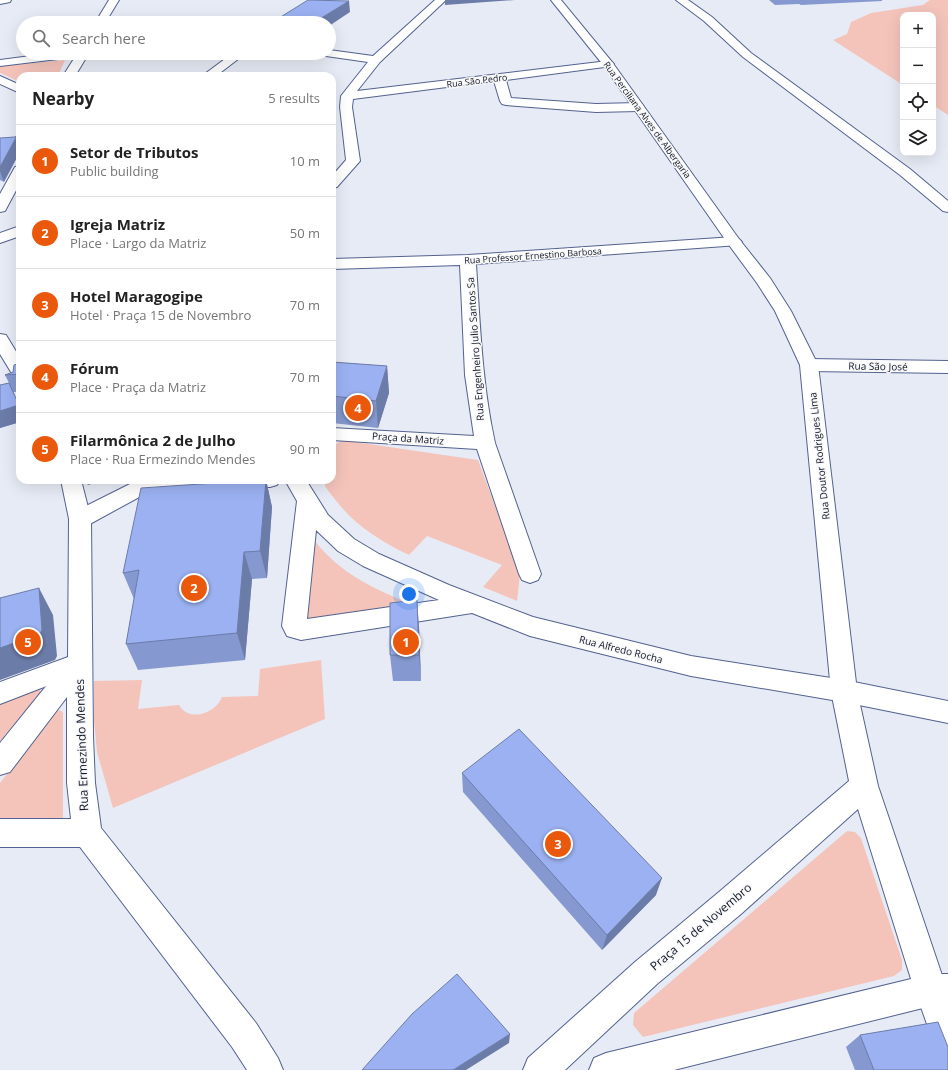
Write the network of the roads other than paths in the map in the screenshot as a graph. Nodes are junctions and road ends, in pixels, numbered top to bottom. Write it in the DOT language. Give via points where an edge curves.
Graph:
graph roads {
  1 [pos="6,0"];
  2 [pos="114,0"];
  3 [pos="441,0"];
  4 [pos="556,0"];
  5 [pos="681,0"];
  6 [pos="689,0"];
  7 [pos="0,1"];
  8 [pos="104,16"];
  9 [pos="336,54"];
  10 [pos="25,60"];
  11 [pos="79,60"];
  12 [pos="230,60"];
  13 [pos="376,60"];
  14 [pos="0,63"];
  15 [pos="608,64"];
  16 [pos="71,72"];
  17 [pos="214,72"];
  18 [pos="500,78"];
  19 [pos="0,80"];
  20 [pos="16,87"];
  21 [pos="347,96"];
  22 [pos="638,107"];
  23 [pos="339,160"];
  24 [pos="353,161"];
  25 [pos="16,174"];
  26 [pos="0,177"];
  27 [pos="16,178"];
  28 [pos="336,178"];
  29 [pos="0,208"];
  30 [pos="948,208"];
  31 [pos="16,232"];
  32 [pos="0,238"];
  33 [pos="734,242"];
  34 [pos="468,260"];
  35 [pos="336,264"];
  36 [pos="0,339"];
  37 [pos="809,365"];
  38 [pos="16,366"];
  39 [pos="948,367"];
  40 [pos="336,434"];
  41 [pos="485,443"];
  42 [pos="72,484"];
  43 [pos="146,484"];
  44 [pos="297,484"];
  45 [pos="308,501"];
  46 [pos="80,519"];
  47 [pos="530,574"];
  48 [pos="473,604"];
  49 [pos="79,663"];
  50 [pos="844,691"];
  51 [pos="0,693"];
  52 [pos="948,712"];
  53 [pos="0,763"];
  54 [pos="864,786"];
  55 [pos="0,833"];
  56 [pos="87,833"];
  57 [pos="939,990"];
  58 [pos="948,1038"];
  59 [pos="266,1070"];
  60 [pos="540,1070"];
  61 [pos="606,1070"];
  1 -- 7 [label="street"];
  2 -- 8 [label="street"];
  3 -- 13 [label="street"];
  4 -- 15 [label="street, Rua Perciliana Alves de Albergaria"];
  5 -- 6 [label="street"];
  5 -- 30 [label="street" via="708,19 747,55 905,172"];
  9 -- 13 [label="street"];
  10 -- 14 [label="street"];
  11 -- 16 [label="street"];
  12 -- 17 [label="street"];
  13 -- 21 [label="street"];
  15 -- 18 [label="street, Rua São Pedro"];
  15 -- 22 [label="street, Rua Perciliana Alves de Albergaria"];
  18 -- 21 [label="street, Rua São Pedro"];
  18 -- 22 [label="street" via="506,101 596,108"];
  19 -- 20 [label="street"];
  21 -- 24 [label="street" via="346,107"];
  22 -- 33 [label="street, Rua Perciliana Alves de Albergaria"];
  23 -- 24 [label="street"];
  24 -- 28 [label="street"];
  25 -- 26 [label="street"];
  27 -- 29 [label="street"];
  31 -- 32 [label="street"];
  33 -- 34 [label="street, Rua Professor Ernestino Barbosa"];
  33 -- 37 [label="street, Rua Doutor Rodrigues Lima" via="783,311"];
  34 -- 35 [label="street, Rua Professor Ernestino Barbosa"];
  34 -- 41 [label="street, Rua Engenheiro Julio Santos Sa" via="478,407"];
  36 -- 38 [label="street"];
  37 -- 39 [label="street, Rua São José"];
  37 -- 50 [label="street, Rua Doutor Rodrigues Lima"];
  40 -- 41 [label="street, Praça da Matriz"];
  41 -- 47 [label="street, Rua Engenheiro Julio Santos Sa"];
  42 -- 46 [label="street, Rua Ermezindo Mendes"];
  43 -- 46 [label="street"];
  44 -- 45 [label="street, Rua Alfredo Rocha"];
  45 -- 48 [label="street, Rua Alfredo Rocha" via="320,521 346,545 371,560"];
  45 -- 48 [label="street" via="294,626 296,629"];
  46 -- 49 [label="street, Rua Ermezindo Mendes"];
  48 -- 50 [label="street, Rua Alfredo Rocha" via="530,626 691,666"];
  49 -- 51 [label="street"];
  49 -- 53 [label="street"];
  49 -- 56 [label="street, Rua Ermezindo Mendes" via="81,783"];
  50 -- 52 [label="street"];
  50 -- 54 [label="street"];
  54 -- 57 [label="street"];
  54 -- 60 [label="street, Praça 15 de Novembro" via="646,973"];
  55 -- 56 [label="street"];
  56 -- 59 [label="street" via="244,1035"];
  57 -- 58 [label="street"];
  57 -- 61 [label="street"];
}
